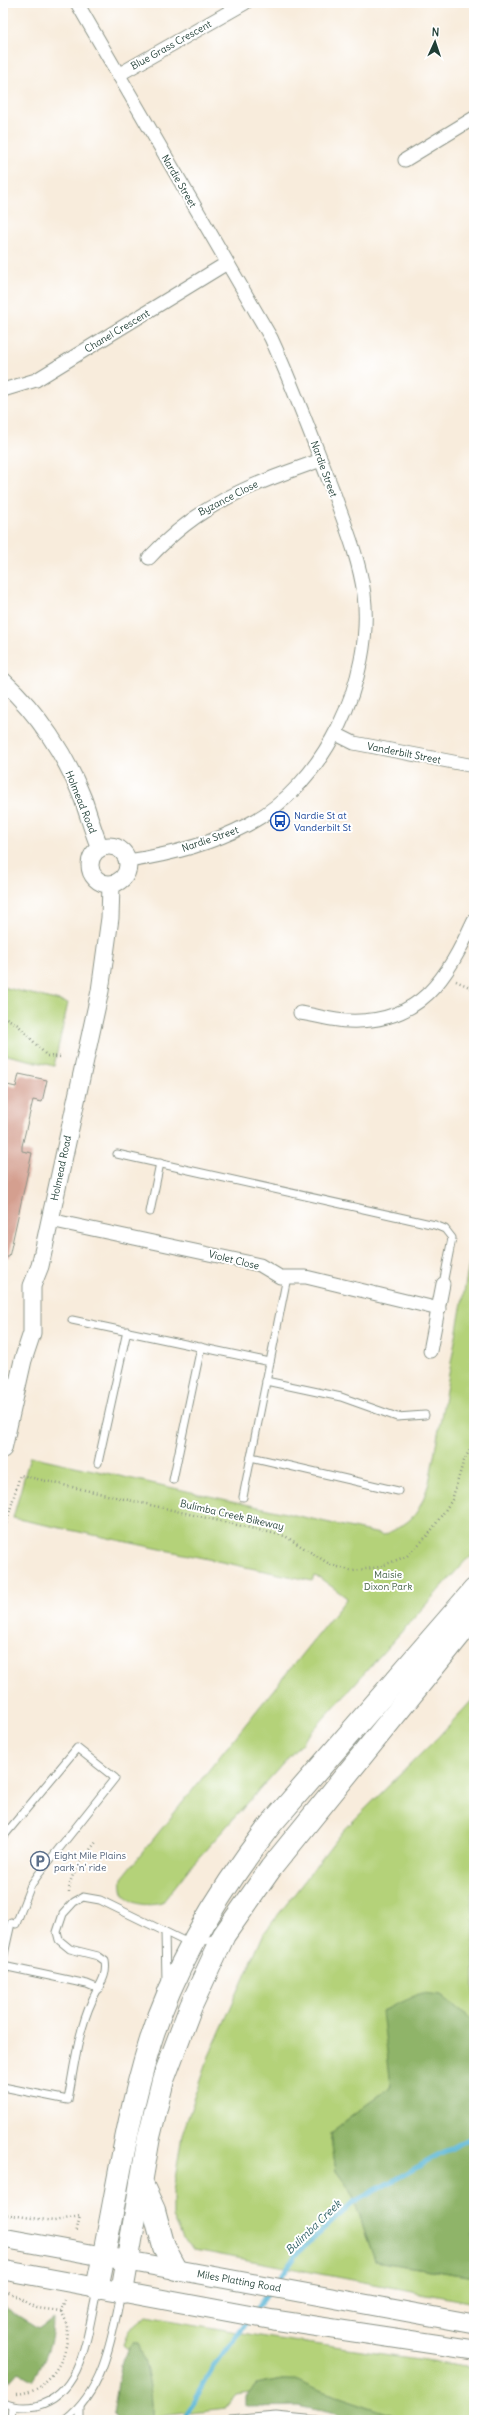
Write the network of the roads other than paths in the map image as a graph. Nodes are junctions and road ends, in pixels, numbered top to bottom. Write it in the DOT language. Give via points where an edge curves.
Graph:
graph roads {
  1 [pos="77,3"];
  2 [pos="245,3"];
  3 [pos="118,75"];
  4 [pos="474,118"];
  5 [pos="405,160"];
  6 [pos="227,263"];
  7 [pos="3,390"];
  8 [pos="321,460"];
  9 [pos="149,558"];
  10 [pos="3,681"];
  11 [pos="336,734"];
  12 [pos="474,766"];
  13 [pos="100,848"];
  14 [pos="128,861"];
  15 [pos="111,885"];
  16 [pos="474,920"];
  17 [pos="300,1013"];
  18 [pos="116,1154"];
  19 [pos="160,1164"];
  20 [pos="150,1212"];
  21 [pos="50,1220"];
  22 [pos="287,1277"];
  23 [pos="443,1284"];
  24 [pos="439,1309"];
  25 [pos="72,1320"];
  26 [pos="127,1331"];
  27 [pos="201,1347"];
  28 [pos="430,1351"];
  29 [pos="270,1362"];
  30 [pos="266,1381"];
  31 [pos="8,1399"];
  32 [pos="425,1415"];
  33 [pos="3,1449"];
  34 [pos="251,1457"];
  35 [pos="98,1463"];
  36 [pos="173,1480"];
  37 [pos="398,1491"];
  38 [pos="243,1497"];
  39 [pos="474,1590"];
  40 [pos="474,1617"];
  41 [pos="3,1837"];
  42 [pos="165,1932"];
  43 [pos="224,1935"];
  44 [pos="193,1942"];
  45 [pos="3,1959"];
  46 [pos="3,1966"];
  47 [pos="98,1989"];
  48 [pos="170,1990"];
  49 [pos="3,2087"];
  50 [pos="141,2182"];
  51 [pos="3,2238"];
  52 [pos="104,2257"];
  53 [pos="126,2261"];
  54 [pos="176,2269"];
  55 [pos="3,2270"];
  56 [pos="98,2288"];
  57 [pos="122,2292"];
  58 [pos="474,2324"];
  59 [pos="474,2350"];
  60 [pos="3,2402"];
  61 [pos="12,2406"];
  62 [pos="80,2407"];
  63 [pos="11,2420"];
  64 [pos="66,2420"];
  65 [pos="80,2420"];
  66 [pos="233,2420"];
  67 [pos="317,2420"];
  1 -- 3 [label="street, Nardie Street"];
  2 -- 3 [label="street, Blue Grass Crescent"];
  3 -- 6 [label="street, Nardie Street"];
  4 -- 5 [label="street"];
  6 -- 7 [label="street, Chanel Crescent" via="36,380"];
  6 -- 8 [label="street, Nardie Street" via="272,338"];
  8 -- 9 [label="street, Byzance Close" via="254,484 222,500 189,519"];
  8 -- 11 [label="street, Nardie Street" via="357,558 364,595 364,642 353,690"];
  10 -- 13 [label="street, Holmead Road" via="29,708 57,747 77,786"];
  11 -- 12 [label="street, Vanderbilt Street" via="354,743"];
  11 -- 14 [label="street, Nardie Street" via="299,784 268,812 248,825 199,844"];
  13 -- 14 [label="street" via="117,848 126,854"];
  13 -- 15 [label="street" via="92,857 90,869 96,879"];
  14 -- 15 [label="street" via="126,875 118,883"];
  15 -- 21 [label="street, Holmead Road" via="110,918 100,991"];
  16 -- 17 [label="street" via="455,961 433,990 412,1008 376,1020 348,1021"];
  18 -- 19 [label="lane"];
  19 -- 20 [label="lane"];
  19 -- 23 [label="lane" via="445,1229 452,1238"];
  21 -- 22 [label="street, Violet Close" via="260,1265 280,1277"];
  21 -- 31 [label="street, Holmead Road" via="40,1266 32,1286 32,1333"];
  22 -- 24 [label="street, Violet Close" via="306,1277"];
  22 -- 29 [label="lane"];
  23 -- 24 [label="street"];
  24 -- 28 [label="street"];
  25 -- 26 [label="lane"];
  26 -- 27 [label="lane"];
  26 -- 35 [label="lane"];
  27 -- 29 [label="lane"];
  27 -- 36 [label="lane"];
  29 -- 30 [label="lane"];
  30 -- 32 [label="lane" via="341,1397 397,1417"];
  30 -- 34 [label="lane"];
  31 -- 33 [label="street, Holmead Road"];
  34 -- 37 [label="lane"];
  34 -- 38 [label="lane"];
  39 -- 44 [label="highway" via="271,1824 240,1864"];
  40 -- 43 [label="highway" via="249,1896"];
  41 -- 45 [label="lane" via="77,1748 115,1778 31,1885 13,1924"];
  42 -- 44 [label="lane"];
  42 -- 47 [label="lane" via="100,1900 83,1897 74,1902 62,1914 57,1932 59,1940 70,1948 98,1956 105,1961 106,1976"];
  42 -- 48 [label="lane" via="165,1980"];
  43 -- 44 [label="lane"];
  43 -- 50 [label="highway" via="191,2006 164,2080"];
  44 -- 48 [label="highway"];
  46 -- 47 [label="lane" via="87,1984"];
  47 -- 49 [label="lane" via="82,2029 68,2100"];
  48 -- 52 [label="highway" via="142,2073"];
  50 -- 53 [label="highway"];
  50 -- 54 [label="highway" via="154,2210 164,2247"];
  51 -- 52 [label="main road, Miles Platting Road"];
  52 -- 53 [label="main road, Miles Platting Road"];
  52 -- 56 [label="highway"];
  53 -- 54 [label="main road, Miles Platting Road"];
  53 -- 57 [label="highway"];
  54 -- 58 [label="main road, Miles Platting Road"];
  55 -- 56 [label="main road"];
  56 -- 57 [label="main road"];
  56 -- 61 [label="lane" via="83,2350 68,2385 54,2399 42,2404 30,2407"];
  57 -- 59 [label="main road" via="274,2320"];
  57 -- 62 [label="lane" via="102,2368 96,2383"];
  60 -- 61 [label="lane"];
  61 -- 63 [label="lane"];
  62 -- 64 [label="lane"];
  62 -- 65 [label="lane"];
  66 -- 67 [label="lane" via="276,2416"];
}
